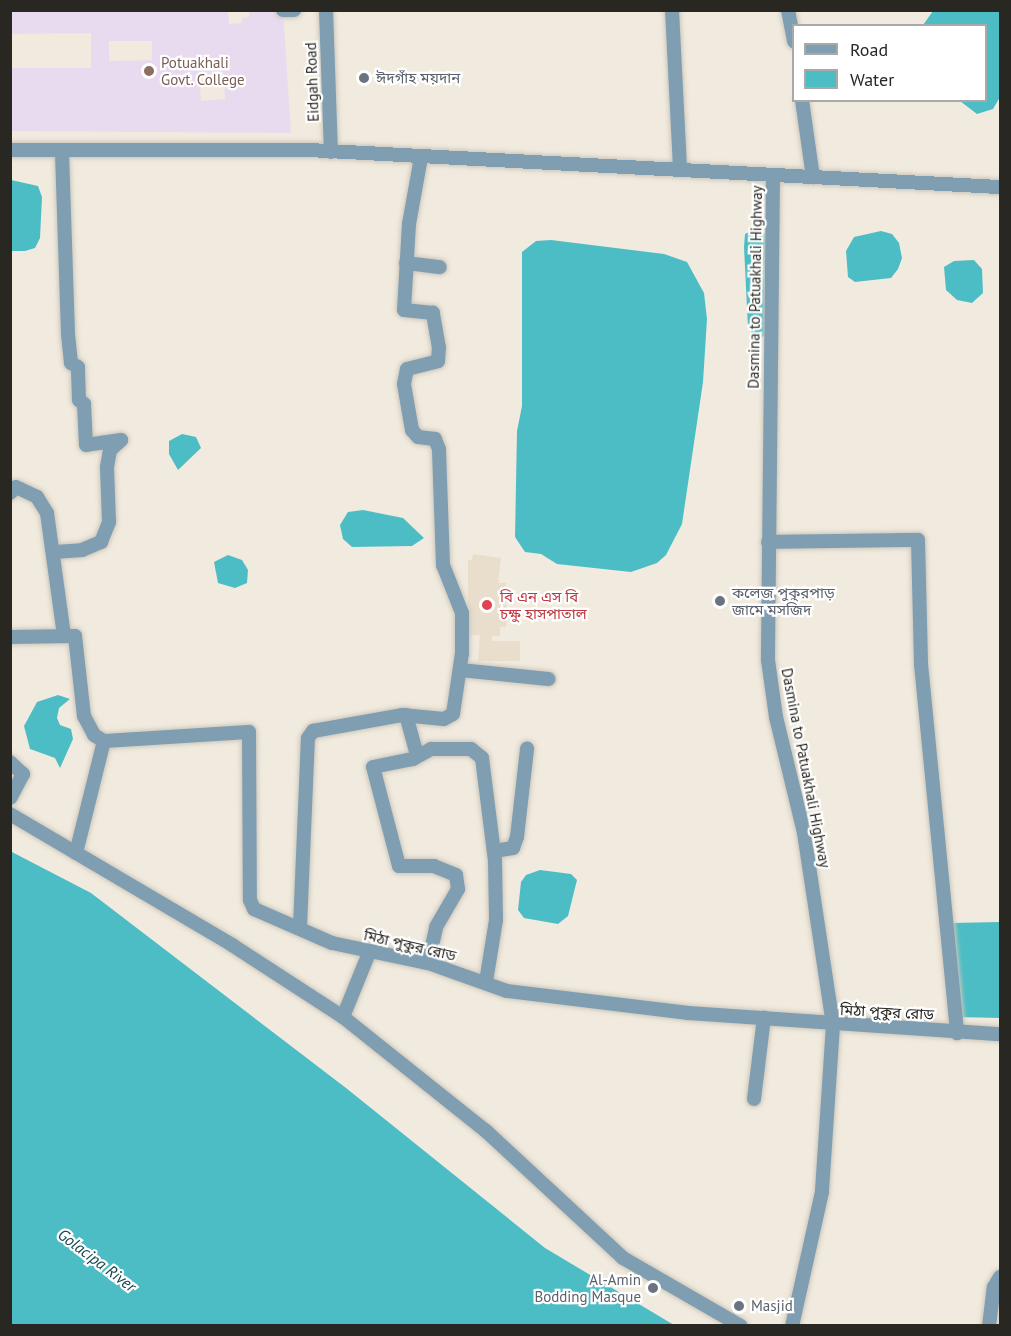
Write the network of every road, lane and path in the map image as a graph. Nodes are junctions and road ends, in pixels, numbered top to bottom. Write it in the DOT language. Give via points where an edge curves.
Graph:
graph roads {
  1 [pos="283,10"];
  2 [pos="294,10"];
  3 [pos="326,10"];
  4 [pos="672,10"];
  5 [pos="788,10"];
  6 [pos="792,31"];
  7 [pos="802,102"];
  8 [pos="10,150"];
  9 [pos="62,151"];
  10 [pos="331,152"];
  11 [pos="421,157"];
  12 [pos="680,170"];
  13 [pos="773,175"];
  14 [pos="813,177"];
  15 [pos="1000,187"];
  16 [pos="406,263"];
  17 [pos="440,267"];
  18 [pos="10,493"];
  19 [pos="768,542"];
  20 [pos="55,552"];
  21 [pos="64,636"];
  22 [pos="10,637"];
  23 [pos="460,670"];
  24 [pos="549,679"];
  25 [pos="406,715"];
  26 [pos="104,741"];
  27 [pos="527,749"];
  28 [pos="417,755"];
  29 [pos="10,762"];
  30 [pos="10,798"];
  31 [pos="10,814"];
  32 [pos="494,851"];
  33 [pos="76,853"];
  34 [pos="300,927"];
  35 [pos="369,953"];
  36 [pos="428,963"];
  37 [pos="486,982"];
  38 [pos="343,1017"];
  39 [pos="764,1018"];
  40 [pos="833,1025"];
  41 [pos="957,1033"];
  42 [pos="1000,1034"];
  43 [pos="754,1099"];
  44 [pos="1000,1277"];
  45 [pos="741,1326"];
  46 [pos="792,1326"];
  47 [pos="989,1326"];
  1 -- 2 [label="street"];
  3 -- 10 [label="street, Eidgah Road"];
  4 -- 12 [label="street"];
  5 -- 6 [label="street"];
  7 -- 14 [label="street"];
  8 -- 9 [label="street"];
  9 -- 10 [label="street"];
  9 -- 20 [label="street" via="68,334 71,363 78,367 86,445 121,440 110,450 109,522 101,542 82,550"];
  10 -- 11 [label="street"];
  11 -- 12 [label="street"];
  11 -- 16 [label="street"];
  12 -- 13 [label="street"];
  13 -- 14 [label="street"];
  13 -- 19 [label="street, Dasmina to Patuakhali Highway"];
  14 -- 15 [label="street"];
  16 -- 17 [label="street"];
  16 -- 23 [label="street" via="404,310 433,313 438,328 438,361 406,369 404,384 412,430 418,437 435,439 439,449 443,565 462,613"];
  18 -- 20 [label="street" via="16,487 37,497 46,513"];
  19 -- 40 [label="street, Dasmina to Patuakhali Highway" via="772,689 804,833"];
  19 -- 41 [label="street" via="918,540 921,664"];
  20 -- 21 [label="street"];
  21 -- 22 [label="street"];
  21 -- 26 [label="street" via="75,636 84,716 94,735"];
  23 -- 24 [label="street"];
  23 -- 25 [label="street" via="453,714 444,719"];
  25 -- 28 [label="street"];
  25 -- 34 [label="street" via="313,731 308,738"];
  26 -- 33 [label="street"];
  26 -- 34 [label="street, মিঠা পুকুর রোড" via="249,732 250,900 254,909"];
  27 -- 32 [label="street" via="517,837 513,848"];
  28 -- 32 [label="street" via="431,749 471,749 482,758"];
  28 -- 36 [label="street" via="373,767 399,866 434,866 456,875 458,889 436,927"];
  29 -- 30 [label="street" via="23,774"];
  31 -- 33 [label="street"];
  32 -- 37 [label="street" via="496,921"];
  33 -- 38 [label="street" via="232,945"];
  34 -- 35 [label="street, মিঠা পুকুর রোড" via="332,943"];
  35 -- 36 [label="street, মিঠা পুকুর রোড"];
  35 -- 38 [label="street"];
  36 -- 37 [label="street, মিঠা পুকুর রোড"];
  37 -- 39 [label="street, মিঠা পুকুর রোড" via="507,991 550,997"];
  38 -- 45 [label="street" via="486,1131 623,1258"];
  39 -- 40 [label="street, মিঠা পুকুর রোড"];
  39 -- 43 [label="street"];
  40 -- 41 [label="street, মিঠা পুকুর রোড"];
  40 -- 46 [label="street, Dasmina to Patuakhali Highway" via="822,1192"];
  41 -- 42 [label="street, মিঠা পুকুর রোড"];
  44 -- 47 [label="street" via="993,1287"];
}
